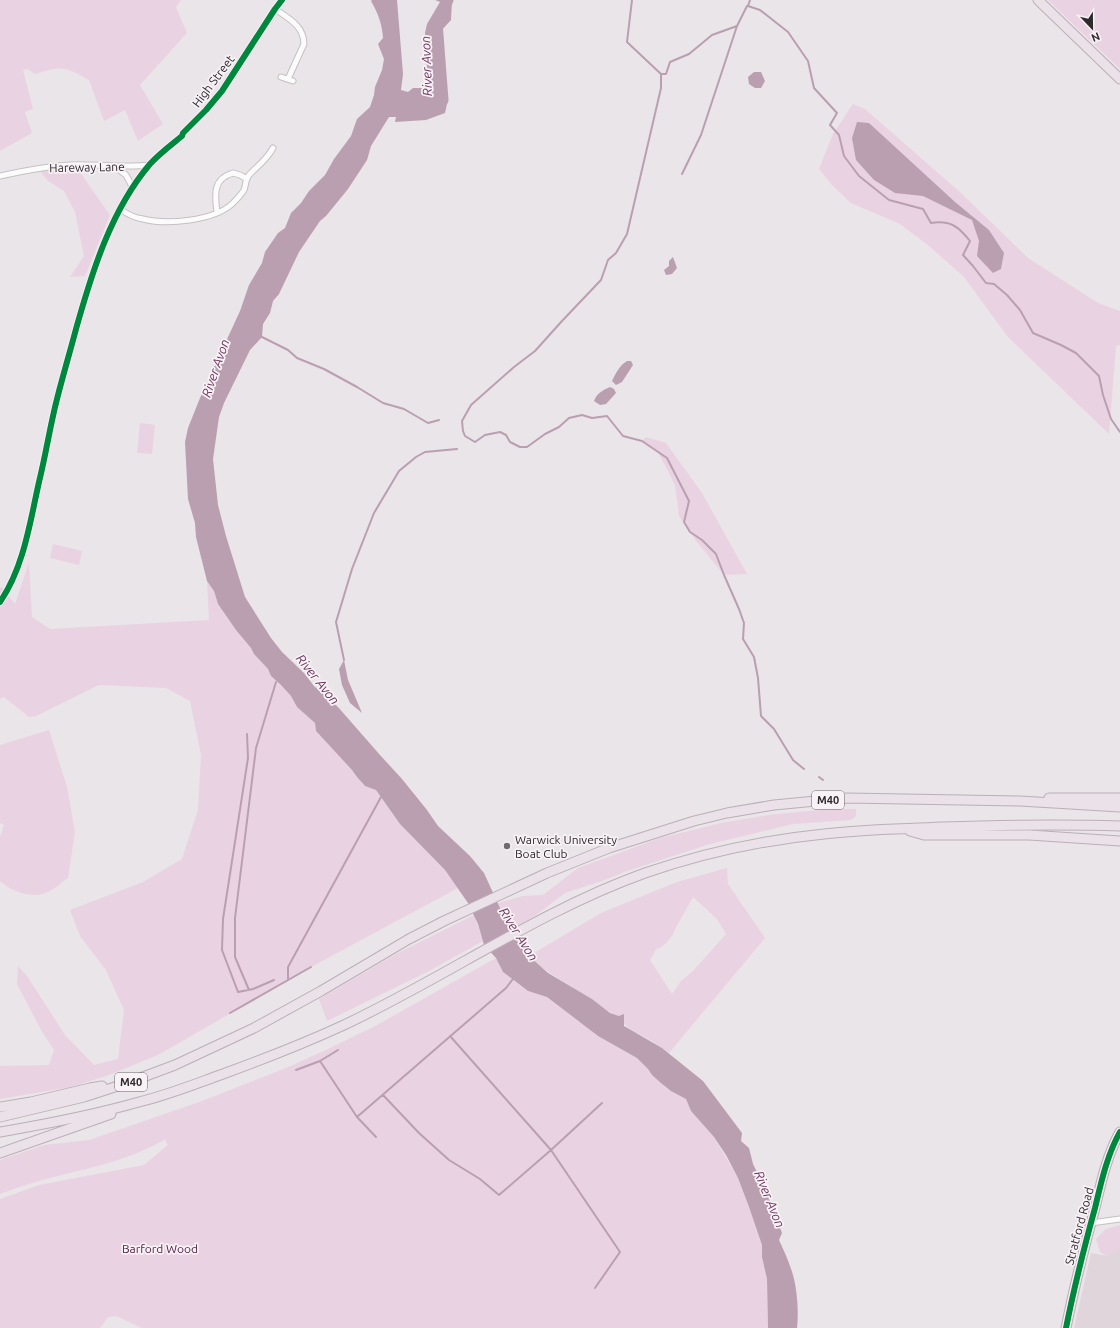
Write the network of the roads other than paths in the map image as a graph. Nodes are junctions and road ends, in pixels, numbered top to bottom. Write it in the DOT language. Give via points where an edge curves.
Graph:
graph roads {
  1 [pos="282,0"];
  2 [pos="1038,0"];
  3 [pos="275,8"];
  4 [pos="281,77"];
  5 [pos="1120,79"];
  6 [pos="273,148"];
  7 [pos="150,164"];
  8 [pos="115,166"];
  9 [pos="0,176"];
  10 [pos="247,179"];
  11 [pos="133,188"];
  12 [pos="120,209"];
  13 [pos="217,212"];
  14 [pos="0,602"];
  15 [pos="1120,798"];
  16 [pos="1020,801"];
  17 [pos="1120,807"];
  18 [pos="1120,826"];
  19 [pos="900,829"];
  20 [pos="1120,840"];
  21 [pos="127,1083"];
  22 [pos="142,1102"];
  23 [pos="0,1107"];
  24 [pos="0,1116"];
  25 [pos="0,1132"];
  26 [pos="1120,1132"];
  27 [pos="0,1153"];
  28 [pos="1120,1219"];
  29 [pos="1091,1223"];
  30 [pos="1066,1328"];
  1 -- 3 [label="street, High Street"];
  2 -- 5 [label="highway"];
  3 -- 4 [label="street" via="300,29 304,38 290,80"];
  3 -- 7 [label="street, High Street" via="232,77 211,104 182,136"];
  6 -- 10 [label="street"];
  7 -- 8 [label="street, Hareway Lane"];
  7 -- 11 [label="street, High Street"];
  8 -- 9 [label="street, Hareway Lane" via="38,168"];
  8 -- 11 [label="street" via="126,175"];
  10 -- 13 [label="street" via="236,200 224,210"];
  10 -- 13 [label="street" via="233,173 220,182 215,192"];
  11 -- 12 [label="street, High Street"];
  12 -- 13 [label="street" via="139,218 160,221 189,220"];
  12 -- 14 [label="street, High Street" via="100,254 80,314 20,560 10,586"];
  15 -- 16 [label="highway, M40" via="1061,797"];
  16 -- 17 [label="highway, M40"];
  16 -- 21 [label="highway, M40" via="854,798 774,805 727,813 660,831 547,873 444,921 254,1028 175,1065"];
  18 -- 19 [label="highway, M40" via="1026,825"];
  19 -- 20 [label="highway, M40" via="924,835 1029,835"];
  19 -- 22 [label="highway, M40" via="825,834 760,843 706,855 633,878 562,909 344,1025 285,1050"];
  21 -- 23 [label="highway, M40"];
  21 -- 24 [label="highway, M40" via="58,1104"];
  22 -- 25 [label="highway, M40"];
  22 -- 27 [label="highway, M40"];
  26 -- 29 [label="highway, Stratford Road" via="1107,1163"];
  28 -- 29 [label="street"];
  29 -- 30 [label="highway, Stratford Road"];
}
